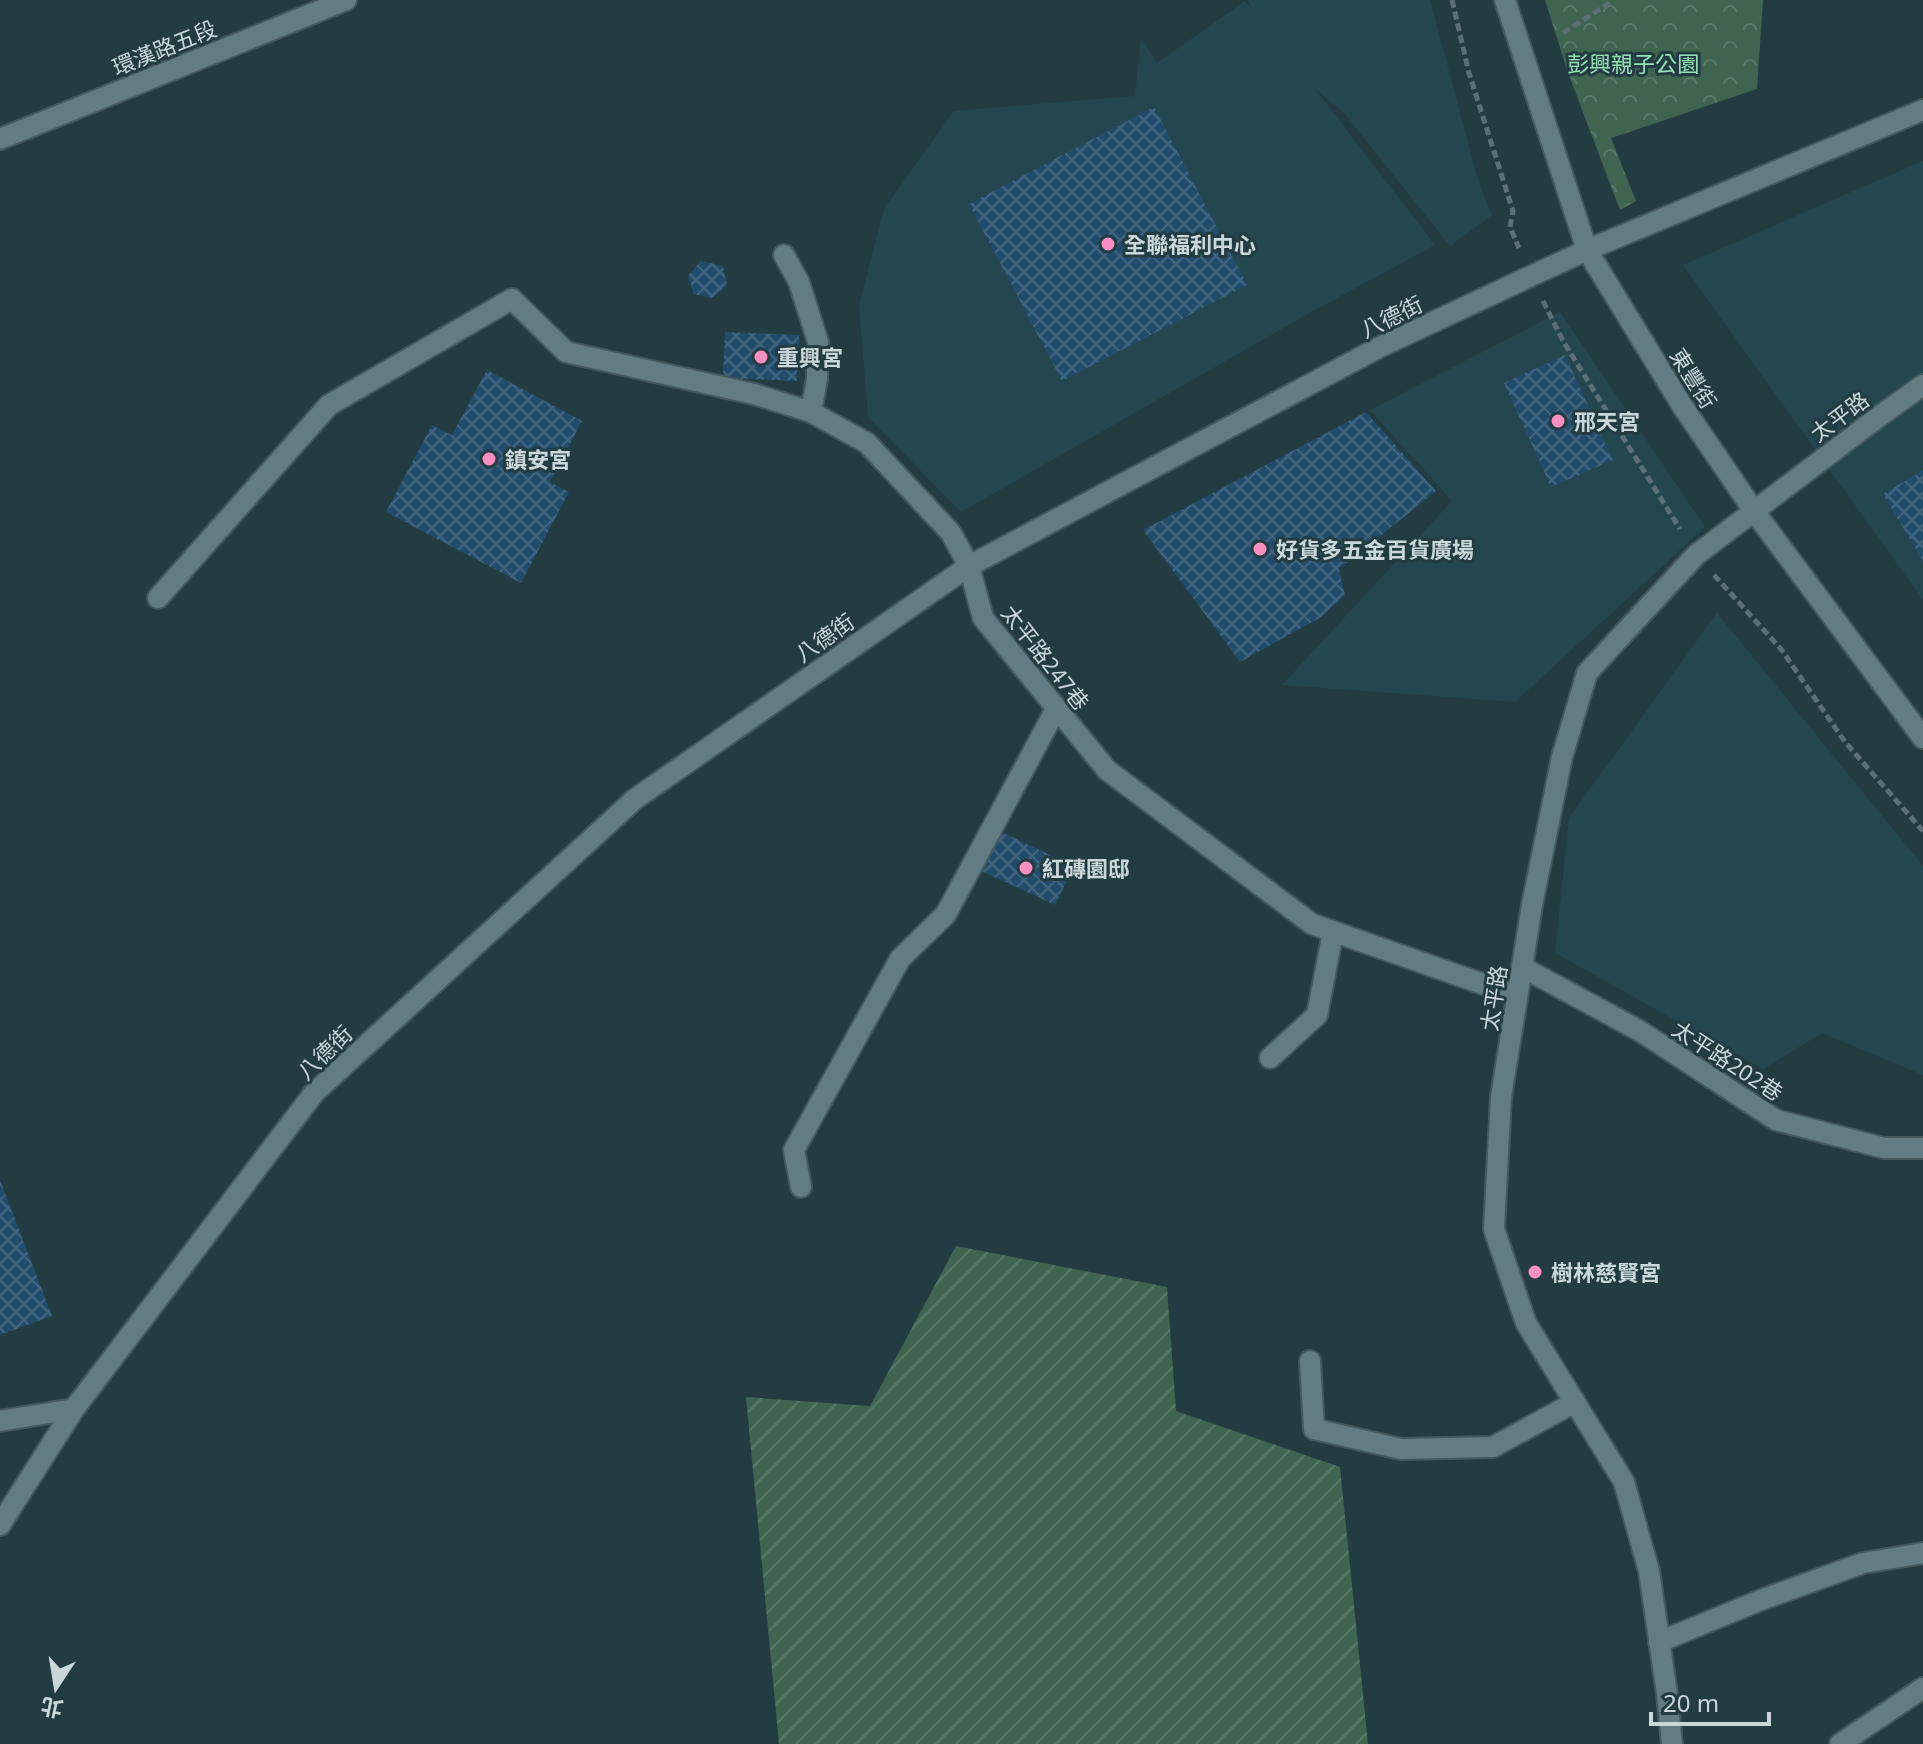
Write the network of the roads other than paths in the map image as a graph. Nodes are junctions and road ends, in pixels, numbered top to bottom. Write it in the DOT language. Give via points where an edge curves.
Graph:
graph roads {
  1 [pos="346,0"];
  2 [pos="1505,0"];
  3 [pos="1923,110"];
  4 [pos="0,139"];
  5 [pos="1587,250"];
  6 [pos="784,255"];
  7 [pos="1923,385"];
  8 [pos="811,412"];
  9 [pos="1754,511"];
  10 [pos="969,566"];
  11 [pos="158,598"];
  12 [pos="1056,709"];
  13 [pos="1923,738"];
  14 [pos="1333,932"];
  15 [pos="1522,967"];
  16 [pos="1517,996"];
  17 [pos="1270,1058"];
  18 [pos="1923,1148"];
  19 [pos="801,1187"];
  20 [pos="1310,1361"];
  21 [pos="1575,1402"];
  22 [pos="74,1409"];
  23 [pos="0,1421"];
  24 [pos="0,1525"];
  25 [pos="1923,1553"];
  26 [pos="1659,1642"];
  27 [pos="1923,1688"];
  28 [pos="1672,1744"];
  29 [pos="1840,1744"];
  1 -- 4 [label="street, 環漢路五段"];
  2 -- 5 [label="street, 東豐街"];
  3 -- 5 [label="street, 八德街"];
  5 -- 9 [label="street, 東豐街"];
  5 -- 10 [label="street, 八德街" via="1380,347"];
  6 -- 8 [label="street" via="799,282 818,342"];
  7 -- 9 [label="street, 太平路"];
  8 -- 10 [label="street, 太平路247巷" via="867,443 951,533"];
  8 -- 11 [label="street, 太平路247巷" via="566,352 512,299 329,405"];
  9 -- 13 [label="street, 東豐街"];
  9 -- 15 [label="street, 太平路" via="1696,555 1587,673 1562,757"];
  10 -- 12 [label="street, 太平路247巷" via="983,618"];
  10 -- 22 [label="street, 八德街" via="635,799 314,1093"];
  12 -- 14 [label="street, 太平路247巷" via="1107,770 1312,924"];
  12 -- 19 [label="street" via="946,914 900,959 794,1150"];
  14 -- 16 [label="street, 太平路247巷"];
  14 -- 17 [label="street" via="1317,1015"];
  15 -- 16 [label="street, 太平路"];
  15 -- 18 [label="street, 太平路202巷" via="1640,1031 1776,1120 1884,1148"];
  16 -- 21 [label="street, 太平路" via="1501,1097 1494,1229 1526,1323"];
  20 -- 21 [label="street" via="1314,1429 1401,1449 1493,1447"];
  21 -- 26 [label="street, 太平路" via="1624,1482 1649,1571"];
  22 -- 23 [label="street"];
  22 -- 24 [label="street, 八德街"];
  25 -- 26 [label="street" via="1863,1563"];
  26 -- 28 [label="street, 太平路"];
  27 -- 29 [label="street"];
}
